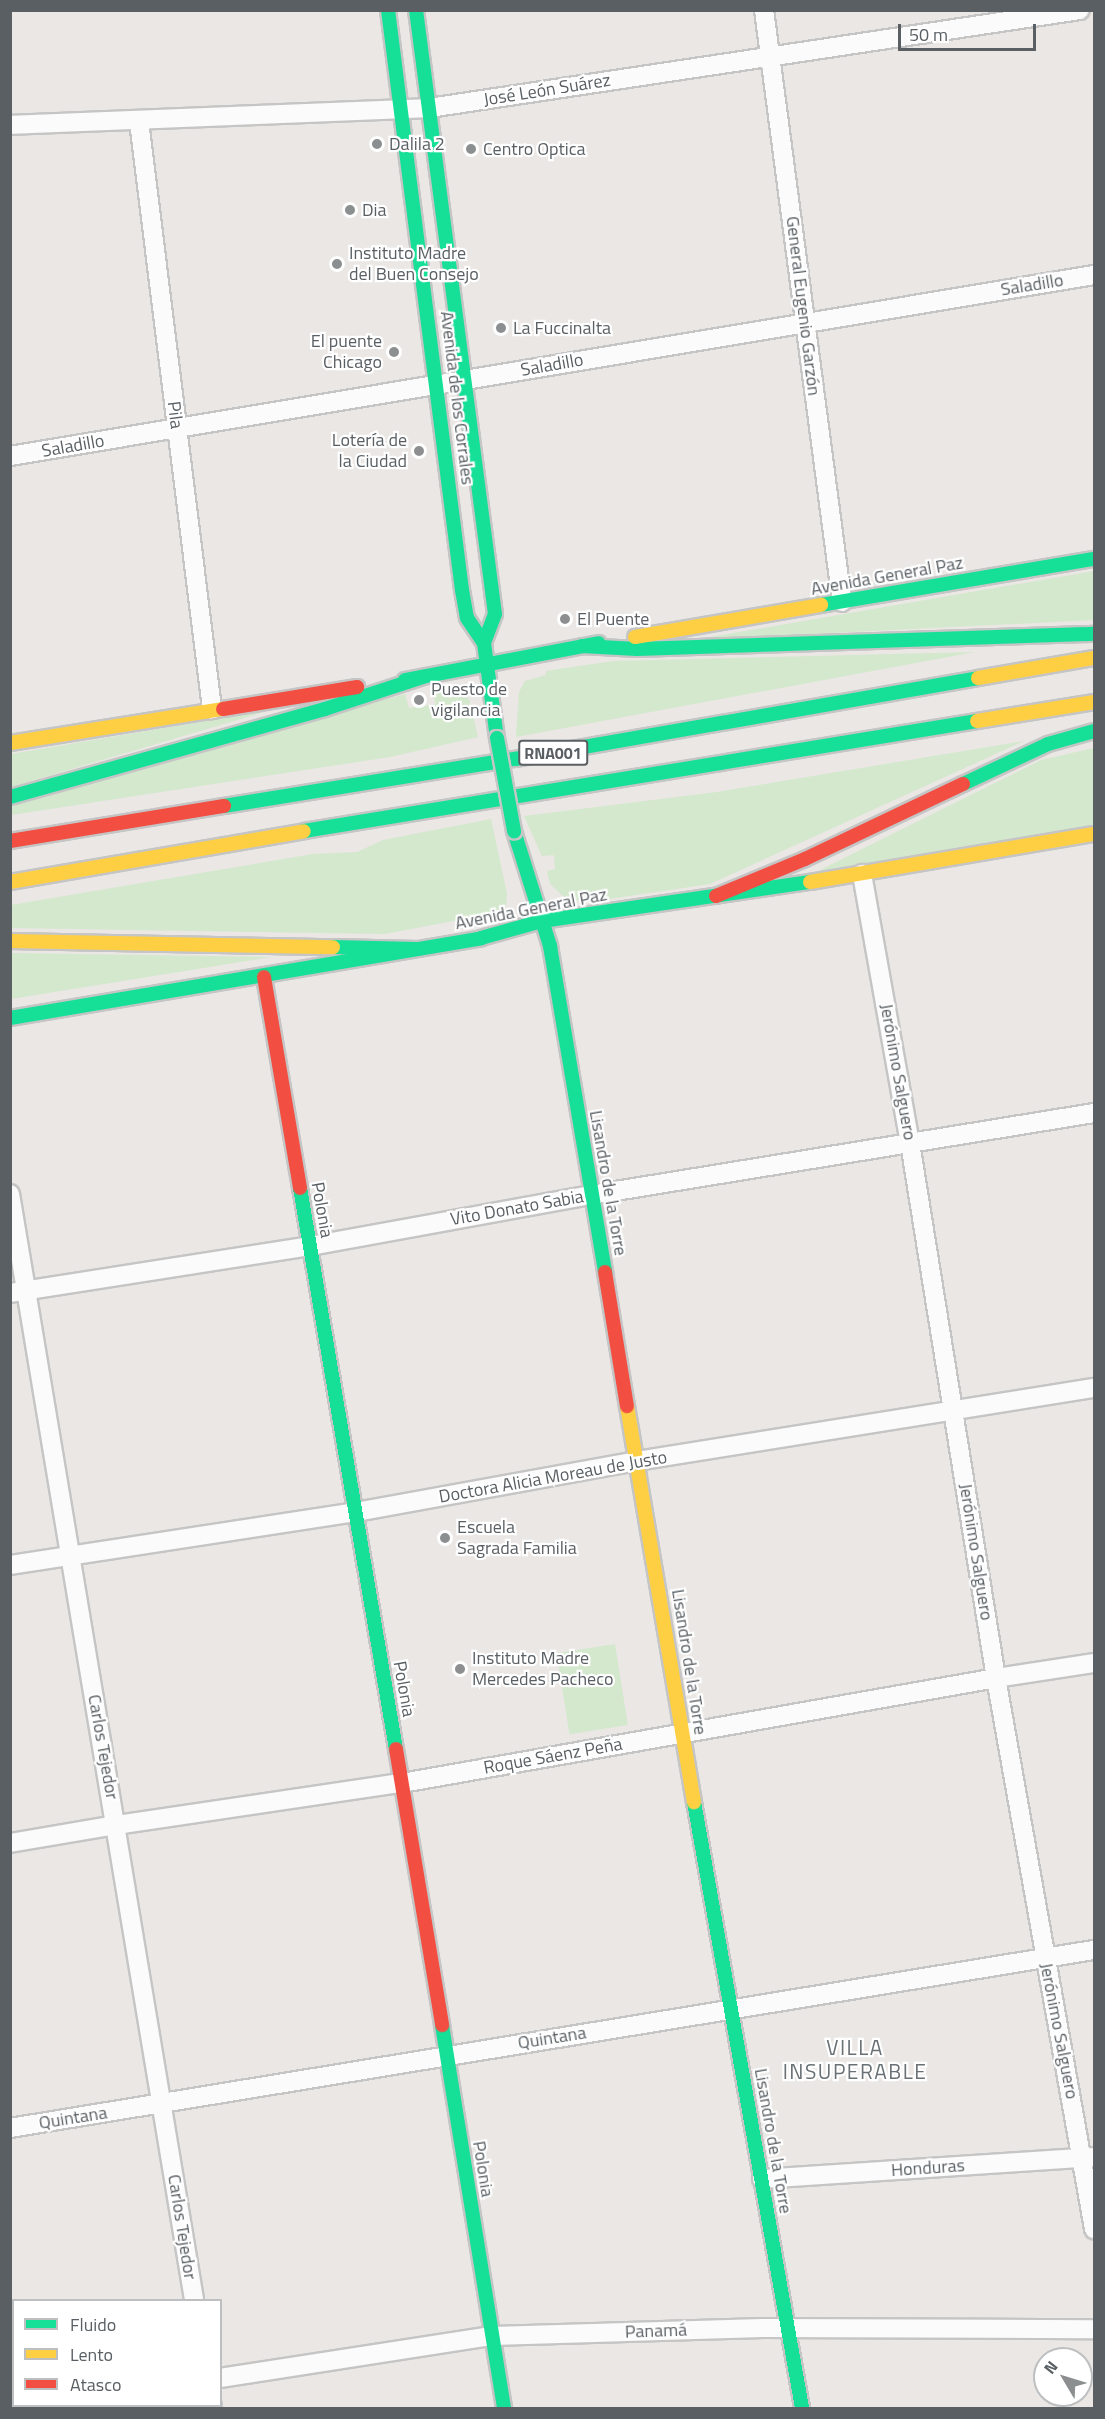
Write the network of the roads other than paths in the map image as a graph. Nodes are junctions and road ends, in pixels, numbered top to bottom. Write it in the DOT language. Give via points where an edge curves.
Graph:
graph roads {
  1 [pos="388,10"];
  2 [pos="416,10"];
  3 [pos="764,10"];
  4 [pos="1080,10"];
  5 [pos="770,56"];
  6 [pos="429,108"];
  7 [pos="400,111"];
  8 [pos="139,121"];
  9 [pos="10,125"];
  10 [pos="1095,275"];
  11 [pos="806,322"];
  12 [pos="464,380"];
  13 [pos="437,384"];
  14 [pos="177,428"];
  15 [pos="10,456"];
  16 [pos="1095,559"];
  17 [pos="842,602"];
  18 [pos="1095,634"];
  19 [pos="484,643"];
  20 [pos="582,646"];
  21 [pos="1095,658"];
  22 [pos="487,665"];
  23 [pos="423,677"];
  24 [pos="1095,702"];
  25 [pos="212,709"];
  26 [pos="1095,731"];
  27 [pos="10,743"];
  28 [pos="10,797"];
  29 [pos="1095,834"];
  30 [pos="10,841"];
  31 [pos="862,874"];
  32 [pos="10,882"];
  33 [pos="716,896"];
  34 [pos="542,921"];
  35 [pos="10,941"];
  36 [pos="417,949"];
  37 [pos="264,977"];
  38 [pos="10,1018"];
  39 [pos="1095,1113"];
  40 [pos="910,1143"];
  41 [pos="10,1194"];
  42 [pos="591,1195"];
  43 [pos="310,1246"];
  44 [pos="18,1291"];
  45 [pos="1095,1388"];
  46 [pos="953,1411"];
  47 [pos="637,1461"];
  48 [pos="356,1512"];
  49 [pos="70,1555"];
  50 [pos="10,1565"];
  51 [pos="1095,1663"];
  52 [pos="996,1678"];
  53 [pos="682,1732"];
  54 [pos="402,1783"];
  55 [pos="116,1825"];
  56 [pos="10,1843"];
  57 [pos="1095,1950"];
  58 [pos="1045,1958"];
  59 [pos="732,2010"];
  60 [pos="447,2055"];
  61 [pos="162,2103"];
  62 [pos="10,2128"];
  63 [pos="1089,2157"];
  64 [pos="762,2179"];
  65 [pos="1095,2229"];
  66 [pos="194,2299"];
  67 [pos="788,2329"];
  68 [pos="1095,2329"];
  69 [pos="492,2336"];
  70 [pos="222,2378"];
  71 [pos="504,2409"];
  72 [pos="802,2409"];
  1 -- 7 [label="main road, Avenida de los Corrales"];
  2 -- 6 [label="main road, Avenida de los Corrales"];
  3 -- 5 [label="street, General Eugenio Garzón"];
  4 -- 5 [label="street, José León Suárez"];
  5 -- 6 [label="street, José León Suárez"];
  5 -- 11 [label="street, General Eugenio Garzón"];
  6 -- 7 [label="street, José León Suárez"];
  6 -- 12 [label="main road, Avenida de los Corrales"];
  7 -- 8 [label="street, José León Suárez"];
  7 -- 13 [label="main road, Avenida de los Corrales"];
  8 -- 9 [label="street, José León Suárez"];
  8 -- 14 [label="street, Pila"];
  10 -- 11 [label="street, Saladillo"];
  11 -- 12 [label="street, Saladillo"];
  11 -- 17 [label="street, General Eugenio Garzón"];
  12 -- 13 [label="street, Saladillo"];
  12 -- 19 [label="main road, Avenida de los Corrales" via="495,614"];
  13 -- 14 [label="street, Saladillo"];
  13 -- 19 [label="main road, Avenida de los Corrales" via="467,618"];
  14 -- 15 [label="street, Saladillo"];
  14 -- 25 [label="street, Pila"];
  16 -- 17 [label="main road, Avenida General Paz"];
  17 -- 20 [label="main road, Avenida General Paz"];
  18 -- 20 [label="main road" via="637,649"];
  19 -- 22 [label="main road, Avenida de los Corrales"];
  20 -- 22 [label="main road, Avenida General Paz"];
  21 -- 30 [label="main road, RNA001" via="515,759"];
  22 -- 23 [label="main road, Avenida General Paz"];
  22 -- 34 [label="main road, Avenida de los Corrales, bridge" via="514,831"];
  23 -- 25 [label="main road, Avenida General Paz"];
  23 -- 28 [label="main road" via="325,709"];
  24 -- 32 [label="main road, RNA001" via="491,798"];
  25 -- 27 [label="main road, Avenida General Paz"];
  26 -- 33 [label="main road" via="1048,744 805,859"];
  29 -- 31 [label="main road, Avenida General Paz"];
  31 -- 33 [label="main road, Avenida General Paz"];
  31 -- 40 [label="street, Jerónimo Salguero"];
  33 -- 34 [label="main road, Avenida General Paz"];
  34 -- 36 [label="main road, Avenida General Paz" via="481,938"];
  34 -- 42 [label="main road, Lisandro de la Torre" via="550,946"];
  35 -- 36 [label="main road"];
  36 -- 37 [label="main road, Avenida General Paz"];
  37 -- 38 [label="main road, Avenida General Paz"];
  37 -- 43 [label="main road, Polonia"];
  39 -- 40 [label="street, Vito Donato Sabia"];
  40 -- 42 [label="street, Vito Donato Sabia"];
  40 -- 46 [label="street, Jerónimo Salguero"];
  41 -- 44 [label="street, Carlos Tejedor"];
  42 -- 43 [label="street, Vito Donato Sabia"];
  42 -- 47 [label="main road, Lisandro de la Torre"];
  43 -- 44 [label="street, Vito Donato Sabia"];
  43 -- 48 [label="main road, Polonia"];
  44 -- 49 [label="street, Carlos Tejedor"];
  45 -- 46 [label="street, Doctora Alicia Moreau de Justo"];
  46 -- 47 [label="street, Doctora Alicia Moreau de Justo"];
  46 -- 52 [label="street, Jerónimo Salguero"];
  47 -- 48 [label="street, Doctora Alicia Moreau de Justo"];
  47 -- 53 [label="main road, Lisandro de la Torre"];
  48 -- 49 [label="street, Doctora Alicia Moreau de Justo"];
  48 -- 54 [label="main road, Polonia"];
  49 -- 50 [label="street, Doctora Alicia Moreau de Justo"];
  49 -- 55 [label="street, Carlos Tejedor"];
  51 -- 52 [label="street, Roque Sáenz Peña"];
  52 -- 53 [label="street, Roque Sáenz Peña"];
  52 -- 58 [label="street, Jerónimo Salguero"];
  53 -- 54 [label="street, Roque Sáenz Peña"];
  53 -- 59 [label="main road, Lisandro de la Torre"];
  54 -- 55 [label="street, Roque Sáenz Peña"];
  54 -- 60 [label="main road, Polonia"];
  55 -- 56 [label="street, Roque Sáenz Peña"];
  55 -- 61 [label="street, Carlos Tejedor"];
  57 -- 58 [label="street, Quintana"];
  58 -- 59 [label="street, Quintana"];
  58 -- 63 [label="street, Jerónimo Salguero"];
  59 -- 60 [label="street, Quintana"];
  59 -- 64 [label="main road, Lisandro de la Torre"];
  60 -- 61 [label="street, Quintana"];
  60 -- 69 [label="main road, Polonia"];
  61 -- 62 [label="street, Quintana"];
  61 -- 66 [label="street, Carlos Tejedor"];
  63 -- 64 [label="street, Honduras"];
  63 -- 65 [label="street, Jerónimo Salguero"];
  64 -- 67 [label="main road, Lisandro de la Torre"];
  67 -- 68 [label="street, Panamá"];
  67 -- 69 [label="street, Panamá"];
  67 -- 72 [label="main road, Lisandro de la Torre"];
  69 -- 70 [label="street, Panamá"];
  69 -- 71 [label="main road, Polonia"];
}
